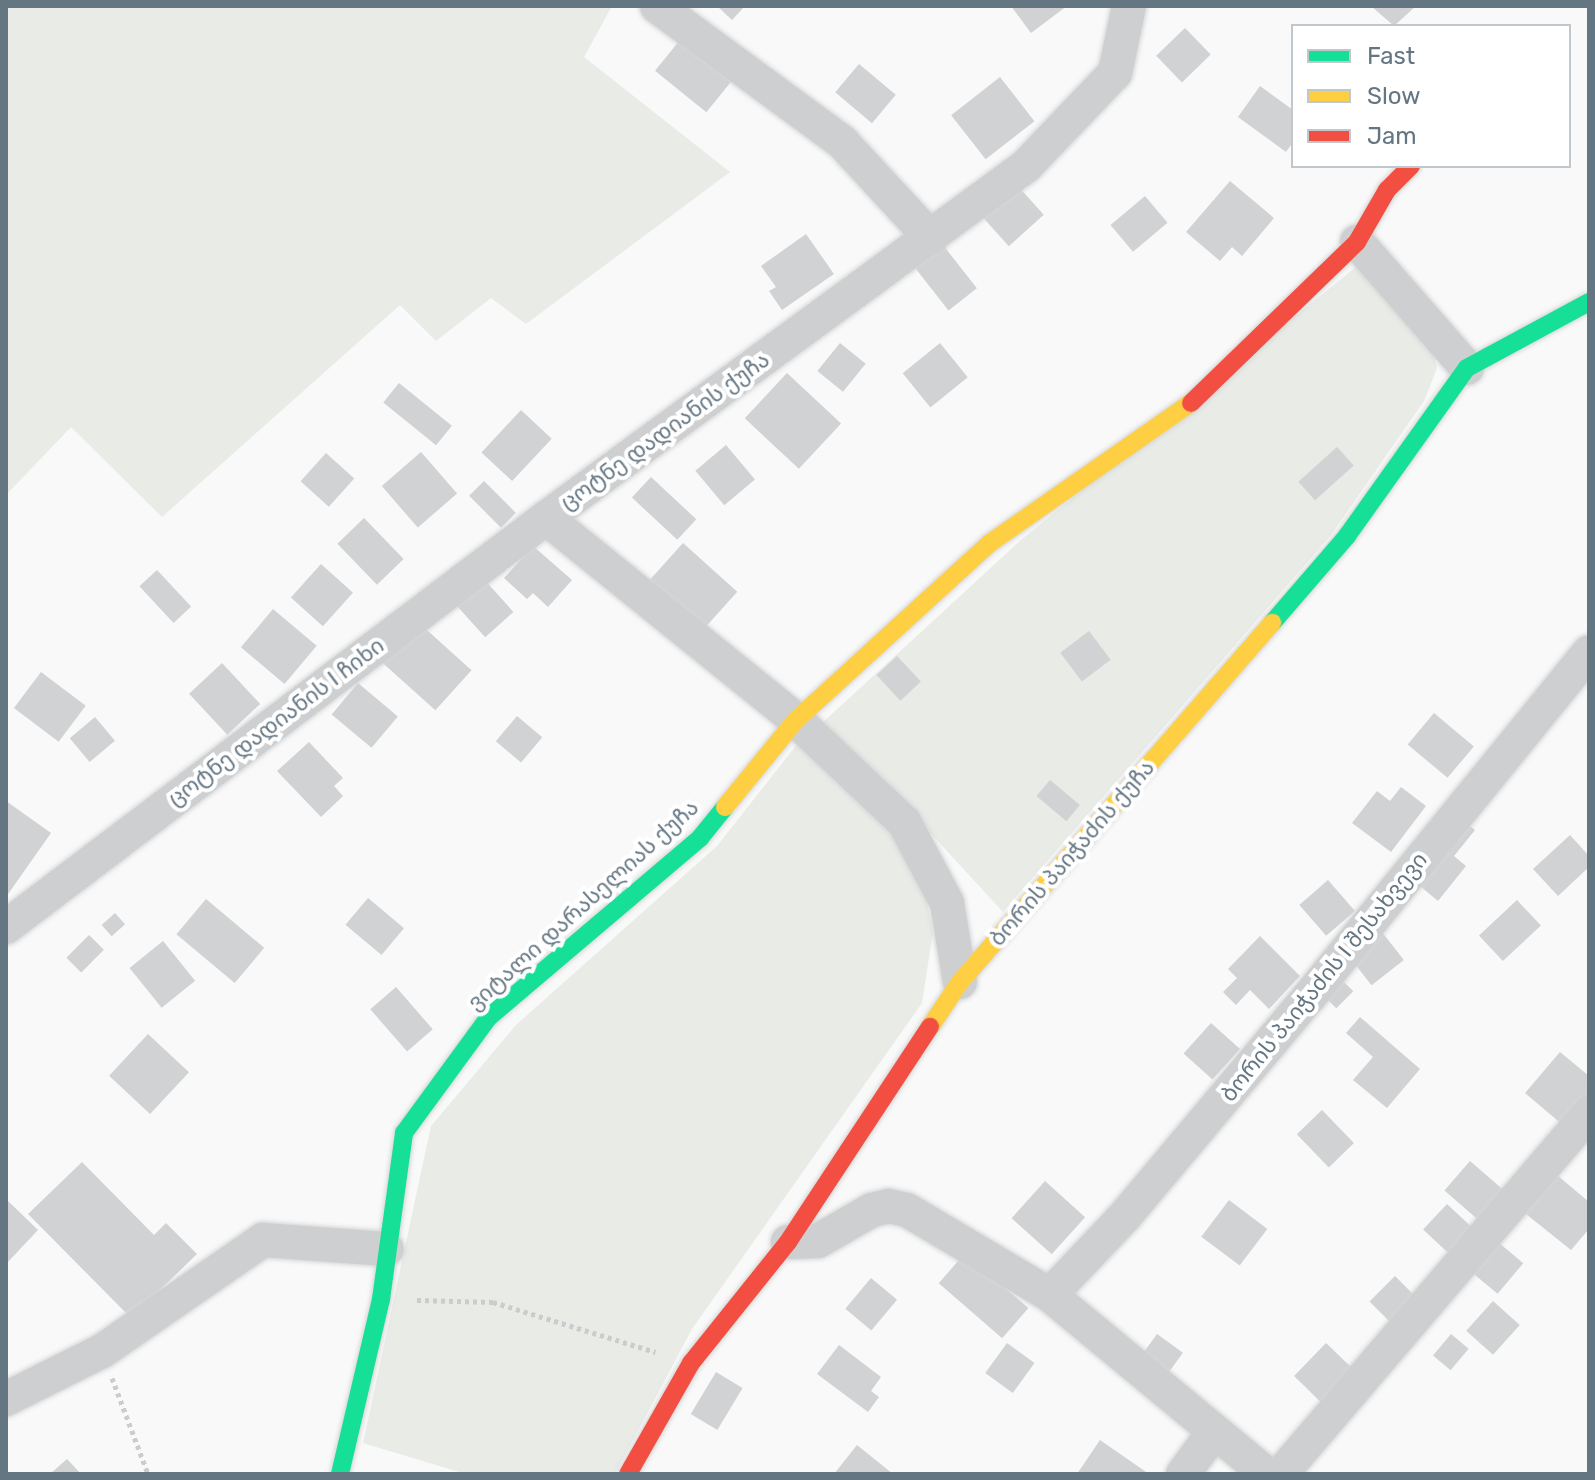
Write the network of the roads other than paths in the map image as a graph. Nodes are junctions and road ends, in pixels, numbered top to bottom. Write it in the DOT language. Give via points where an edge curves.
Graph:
graph roads {
  1 [pos="657,6"];
  2 [pos="1129,6"];
  3 [pos="1409,168"];
  4 [pos="931,238"];
  5 [pos="1357,242"];
  6 [pos="1589,302"];
  7 [pos="1467,368"];
  8 [pos="546,518"];
  9 [pos="1589,652"];
  10 [pos="796,720"];
  11 [pos="6,927"];
  12 [pos="960,982"];
  13 [pos="1589,1113"];
  14 [pos="788,1242"];
  15 [pos="387,1249"];
  16 [pos="1050,1295"];
  17 [pos="6,1399"];
  18 [pos="1214,1432"];
  19 [pos="340,1474"];
  20 [pos="628,1474"];
  21 [pos="1183,1474"];
  22 [pos="1266,1474"];
  23 [pos="1281,1474"];
  1 -- 4 [label="street" via="842,142"];
  2 -- 4 [label="street, ცოტნე დადიანის ქუჩა" via="1115,73 1026,166"];
  3 -- 5 [label="street, ვიტალი დარასელიას ქუჩა" via="1387,190"];
  4 -- 8 [label="street, ცოტნე დადიანის ქუჩა"];
  5 -- 7 [label="street"];
  5 -- 10 [label="street, ვიტალი დარასელიას ქუჩა" via="1192,402 990,543"];
  6 -- 7 [label="street, ბორის პაიჭაძის ქუჩა"];
  7 -- 12 [label="street, ბორის პაიჭაძის ქუჩა" via="1347,536"];
  8 -- 10 [label="street, ცოტნე დადიანის ქუჩა"];
  8 -- 11 [label="street, ცოტნე დადიანის I ჩიხი"];
  9 -- 16 [label="street, ბორის პაიჭაძის I შესახვევი" via="1289,1021 1125,1216"];
  10 -- 12 [label="street, ცოტნე დადიანის ქუჩა" via="904,822 947,903"];
  10 -- 15 [label="street, ვიტალი დარასელიას ქუჩა" via="700,838 489,1017 404,1133"];
  12 -- 14 [label="street, ბორის პაიჭაძის ქუჩა"];
  13 -- 23 [label="street"];
  14 -- 16 [label="street" via="818,1241 889,1206 907,1210"];
  14 -- 20 [label="street, ბორის პაიჭაძის ქუჩა" via="691,1363"];
  15 -- 17 [label="street" via="263,1240 102,1351"];
  15 -- 19 [label="street, ვიტალი დარასელიას ქუჩა" via="381,1299"];
  16 -- 18 [label="street"];
  18 -- 21 [label="street"];
  18 -- 22 [label="street"];
}
